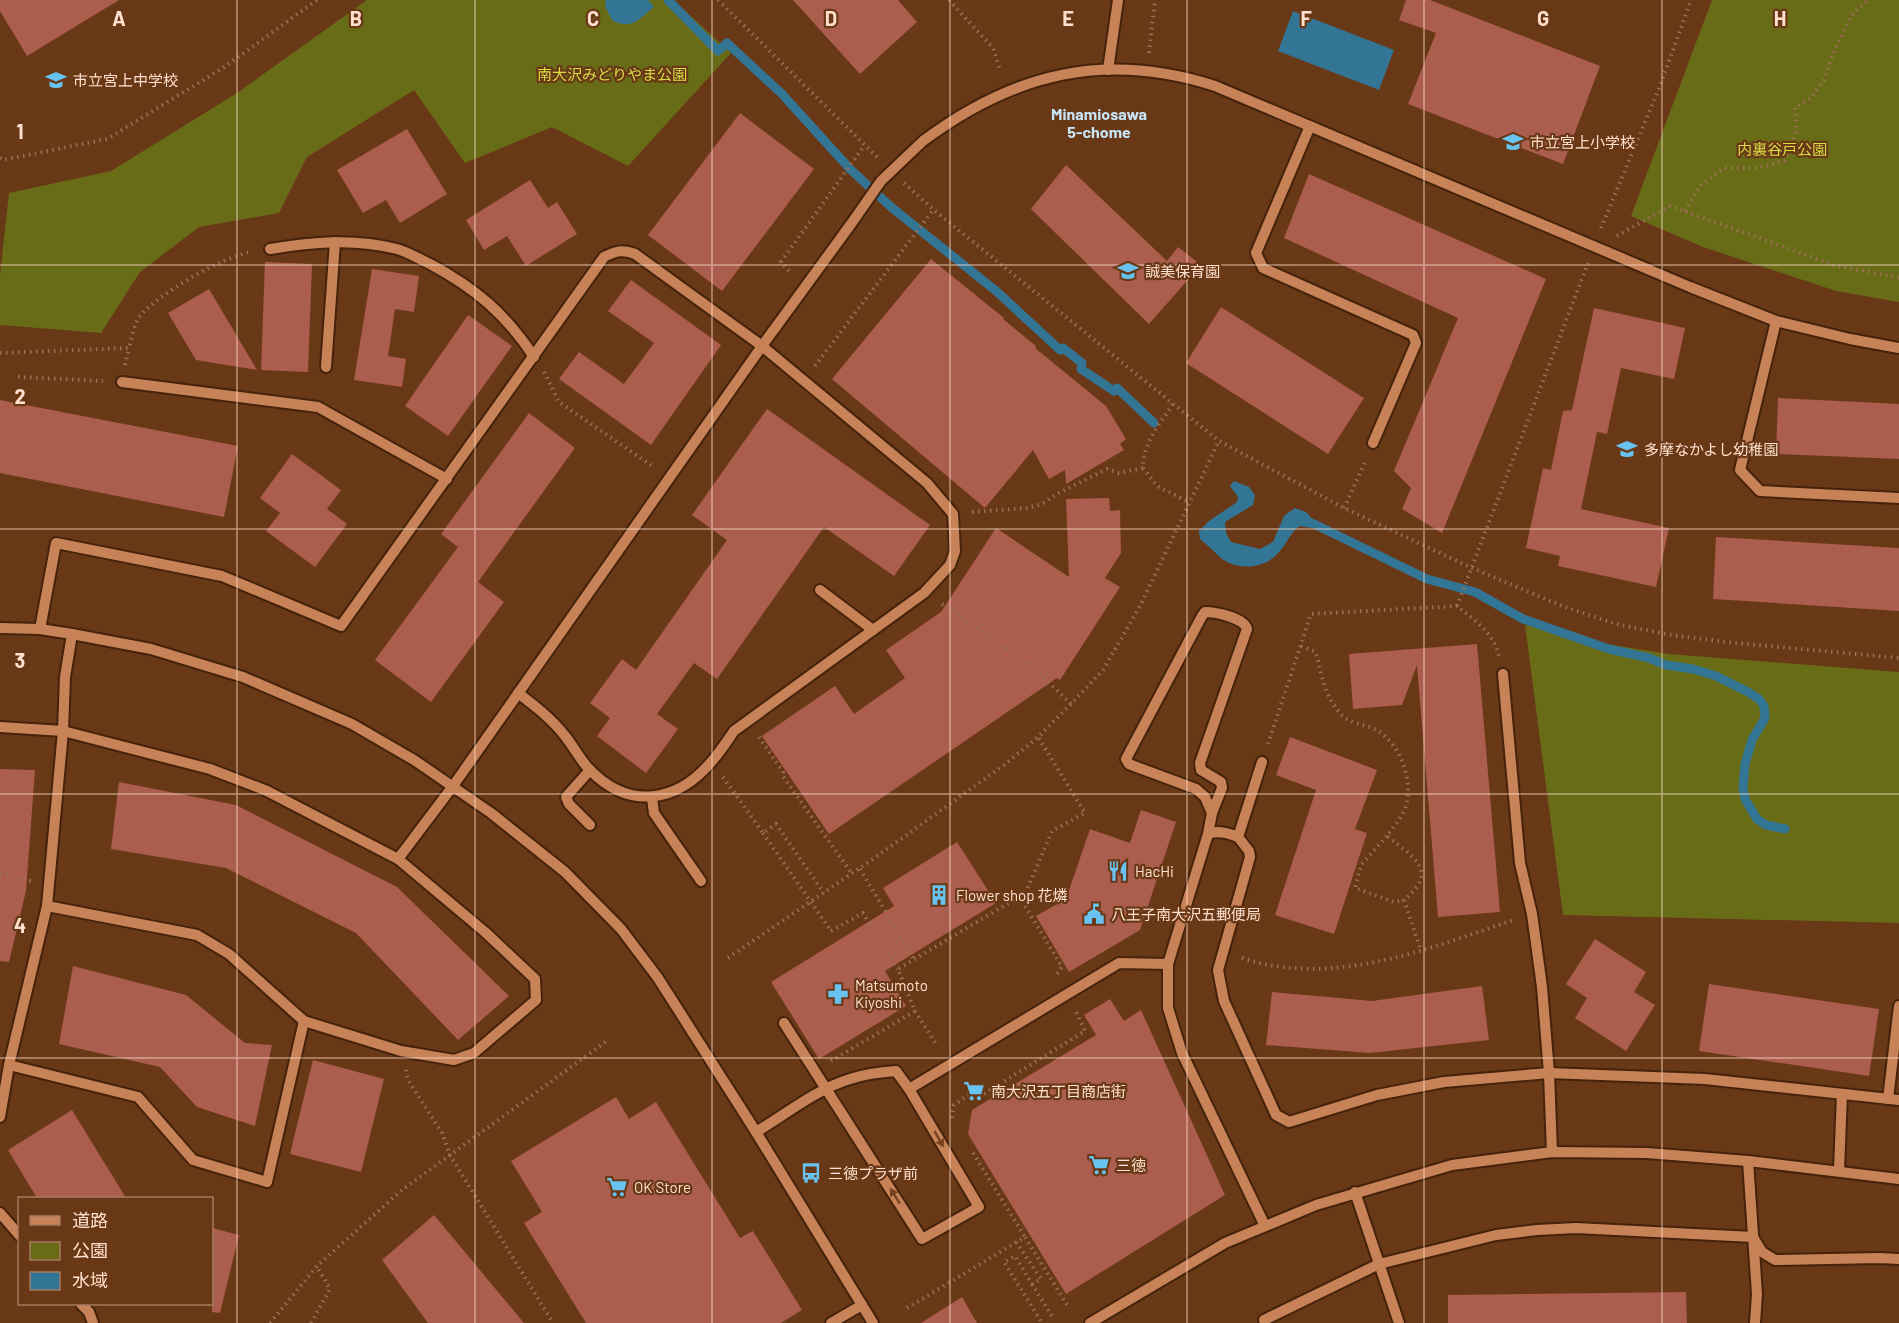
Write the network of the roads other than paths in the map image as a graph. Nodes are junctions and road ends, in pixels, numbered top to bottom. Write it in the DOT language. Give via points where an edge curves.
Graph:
graph roads {
  1 [pos="1118,0"];
  2 [pos="1108,70"];
  3 [pos="1310,126"];
  4 [pos="335,242"];
  5 [pos="270,249"];
  6 [pos="1776,321"];
  7 [pos="762,346"];
  8 [pos="1899,348"];
  9 [pos="534,357"];
  10 [pos="326,367"];
  11 [pos="122,382"];
  12 [pos="1373,443"];
  13 [pos="447,479"];
  14 [pos="1899,498"];
  15 [pos="820,590"];
  16 [pos="0,628"];
  17 [pos="40,629"];
  18 [pos="873,630"];
  19 [pos="72,634"];
  20 [pos="1503,674"];
  21 [pos="518,693"];
  22 [pos="0,727"];
  23 [pos="63,731"];
  24 [pos="1262,762"];
  25 [pos="590,770"];
  26 [pos="453,786"];
  27 [pos="652,798"];
  28 [pos="1212,813"];
  29 [pos="590,825"];
  30 [pos="1208,834"];
  31 [pos="1238,837"];
  32 [pos="398,859"];
  33 [pos="700,881"];
  34 [pos="47,906"];
  35 [pos="1168,964"];
  36 [pos="1899,1006"];
  37 [pos="304,1021"];
  38 [pos="784,1023"];
  39 [pos="9,1065"];
  40 [pos="1549,1072"];
  41 [pos="827,1088"];
  42 [pos="909,1089"];
  43 [pos="1842,1094"];
  44 [pos="1893,1100"];
  45 [pos="0,1117"];
  46 [pos="756,1132"];
  47 [pos="1552,1152"];
  48 [pos="1748,1161"];
  49 [pos="1839,1170"];
  50 [pos="1899,1179"];
  51 [pos="1355,1192"];
  52 [pos="0,1213"];
  53 [pos="1265,1226"];
  54 [pos="18,1234"];
  55 [pos="1753,1237"];
  56 [pos="1899,1259"];
  57 [pos="1379,1264"];
  58 [pos="82,1305"];
  59 [pos="862,1305"];
  60 [pos="1264,1320"];
  61 [pos="93,1323"];
  62 [pos="831,1323"];
  63 [pos="873,1323"];
  64 [pos="1090,1323"];
  65 [pos="1400,1323"];
  66 [pos="1755,1323"];
  1 -- 2 [label="street"];
  2 -- 3 [label="street" via="1185,76"];
  2 -- 7 [label="street, bridge" via="1057,75 995,95 923,141 881,181"];
  3 -- 6 [label="street"];
  3 -- 12 [label="street" via="1256,253 1263,268 1413,335 1416,343"];
  4 -- 5 [label="street"];
  4 -- 9 [label="street" via="399,249 456,279 508,320"];
  4 -- 10 [label="street"];
  6 -- 8 [label="street"];
  6 -- 14 [label="street" via="1740,470 1760,491"];
  7 -- 9 [label="street" via="624,250 604,257"];
  7 -- 18 [label="street" via="927,483 953,514 955,551 950,565 924,593"];
  7 -- 21 [label="street"];
  9 -- 13 [label="street"];
  11 -- 13 [label="street" via="318,407"];
  13 -- 17 [label="street" via="341,626 222,576 56,543"];
  15 -- 18 [label="street"];
  16 -- 17 [label="street"];
  17 -- 19 [label="street"];
  18 -- 27 [label="street" via="734,731 712,762 686,785"];
  19 -- 23 [label="street"];
  19 -- 26 [label="street" via="151,649 243,677 352,724"];
  20 -- 40 [label="street" via="1520,863 1532,914"];
  21 -- 25 [label="street" via="555,723"];
  21 -- 26 [label="street"];
  22 -- 23 [label="street"];
  23 -- 32 [label="street" via="210,769 320,817"];
  23 -- 34 [label="street"];
  24 -- 31 [label="street"];
  25 -- 27 [label="street" via="615,790"];
  25 -- 29 [label="street" via="566,797"];
  26 -- 32 [label="street"];
  26 -- 46 [label="street" via="565,872 621,929 658,978"];
  27 -- 33 [label="street" via="654,813"];
  28 -- 28 [label="street" via="1205,796 1196,789 1129,764 1126,759 1205,612 1244,623 1247,629 1200,763 1201,770 1221,782"];
  28 -- 30 [label="street"];
  30 -- 31 [label="street" via="1229,833"];
  30 -- 35 [label="street"];
  31 -- 40 [label="street" via="1250,857 1218,970 1224,1001 1275,1115 1289,1122 1377,1095 1444,1082"];
  32 -- 37 [label="street" via="535,978 536,1000 474,1053 454,1060 401,1051"];
  34 -- 37 [label="street" via="197,935 229,954"];
  34 -- 39 [label="street"];
  35 -- 42 [label="street" via="1119,963"];
  35 -- 53 [label="street" via="1168,1008 1182,1053"];
  36 -- 44 [label="street"];
  37 -- 39 [label="street" via="267,1182 194,1160 138,1097"];
  38 -- 41 [label="street"];
  39 -- 45 [label="street"];
  40 -- 43 [label="street" via="1705,1079"];
  40 -- 47 [label="street"];
  41 -- 42 [label="street" via="849,1079 896,1071"];
  42 -- 41 [label="street, one-way" via="979,1208 922,1239"];
  41 -- 46 [label="street"];
  43 -- 44 [label="street"];
  43 -- 49 [label="street"];
  46 -- 59 [label="street"];
  47 -- 48 [label="street" via="1647,1153"];
  47 -- 51 [label="street" via="1452,1165"];
  48 -- 49 [label="street"];
  48 -- 55 [label="street"];
  49 -- 50 [label="street"];
  51 -- 53 [label="street"];
  51 -- 57 [label="street"];
  52 -- 54 [label="street"];
  53 -- 64 [label="street" via="1225,1243"];
  55 -- 56 [label="street" via="1762,1252 1775,1260"];
  55 -- 57 [label="street" via="1576,1228 1537,1230 1496,1235"];
  55 -- 66 [label="street"];
  57 -- 60 [label="street"];
  57 -- 65 [label="street"];
  58 -- 61 [label="street"];
  59 -- 62 [label="street"];
  59 -- 63 [label="street"];
}
